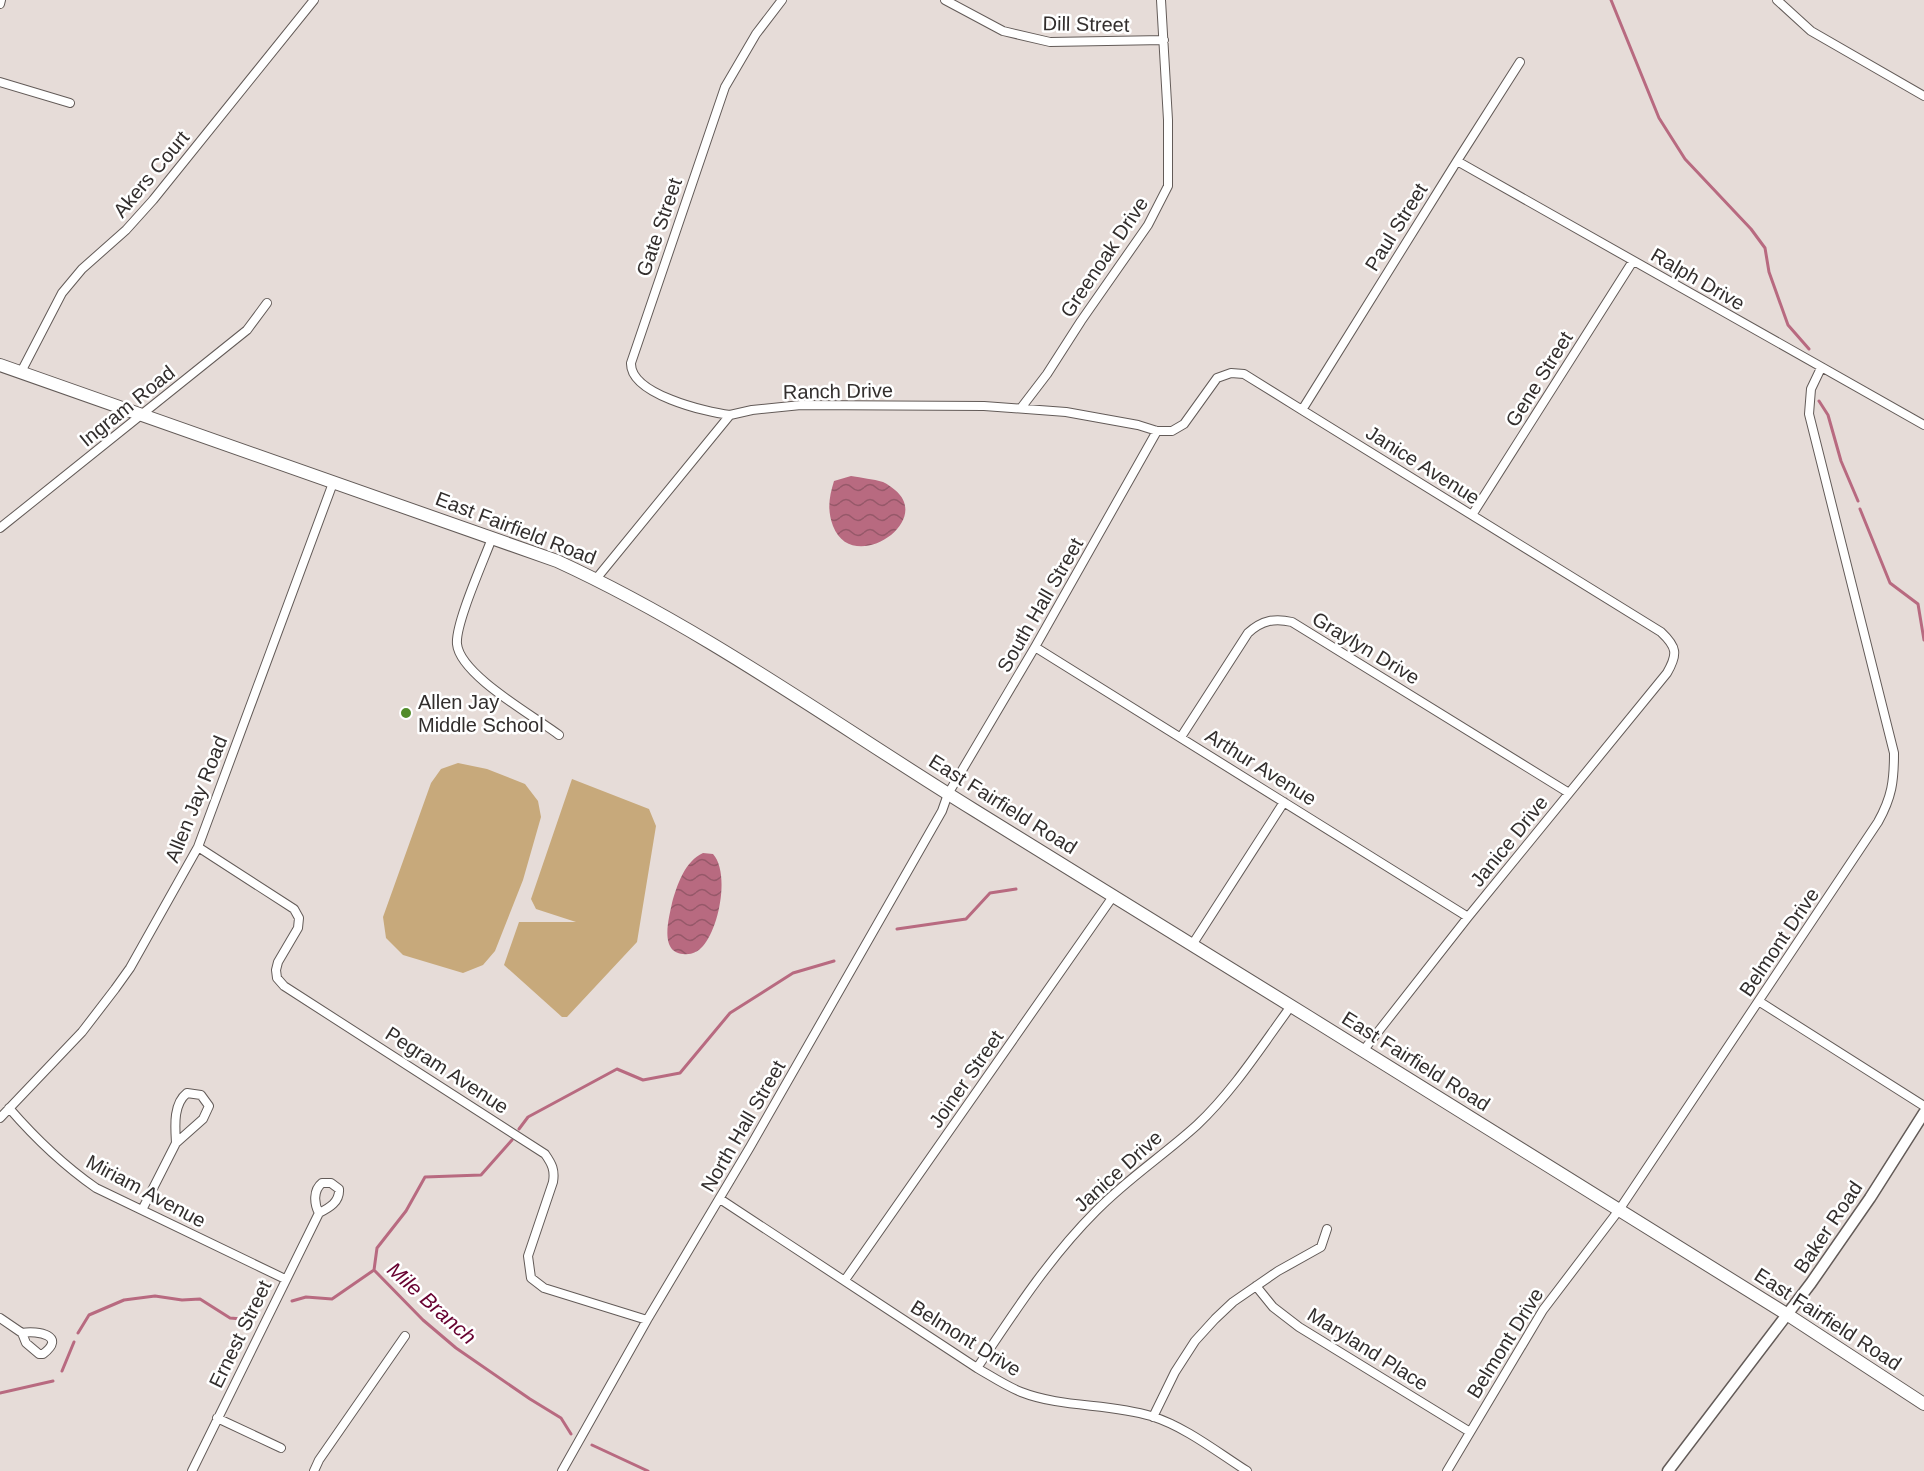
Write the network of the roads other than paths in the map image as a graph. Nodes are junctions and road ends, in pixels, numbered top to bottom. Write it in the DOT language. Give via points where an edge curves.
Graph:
graph roads {
  1 [pos="314,0"];
  2 [pos="782,0"];
  3 [pos="945,0"];
  4 [pos="1161,0"];
  5 [pos="1777,0"];
  6 [pos="1164,40"];
  7 [pos="1520,62"];
  8 [pos="0,81"];
  9 [pos="1924,96"];
  10 [pos="70,103"];
  11 [pos="1457,160"];
  12 [pos="1633,261"];
  13 [pos="267,303"];
  14 [pos="0,365"];
  15 [pos="1821,368"];
  16 [pos="21,372"];
  17 [pos="1021,408"];
  18 [pos="1302,410"];
  19 [pos="143,415"];
  20 [pos="730,415"];
  21 [pos="1924,425"];
  22 [pos="1157,431"];
  23 [pos="333,483"];
  24 [pos="1472,515"];
  25 [pos="0,528"];
  26 [pos="492,538"];
  27 [pos="596,579"];
  28 [pos="1035,647"];
  29 [pos="1675,649"];
  30 [pos="559,735"];
  31 [pos="1181,737"];
  32 [pos="1569,793"];
  33 [pos="948,794"];
  34 [pos="1284,802"];
  35 [pos="198,847"];
  36 [pos="1113,896"];
  37 [pos="1468,917"];
  38 [pos="1192,945"];
  39 [pos="1760,1002"];
  40 [pos="1291,1006"];
  41 [pos="1363,1051"];
  42 [pos="1924,1106"];
  43 [pos="9,1108"];
  44 [pos="1924,1113"];
  45 [pos="0,1118"];
  46 [pos="176,1143"];
  47 [pos="720,1199"];
  48 [pos="142,1210"];
  49 [pos="1619,1210"];
  50 [pos="319,1213"];
  51 [pos="1327,1229"];
  52 [pos="285,1279"];
  53 [pos="845,1280"];
  54 [pos="1256,1286"];
  55 [pos="1788,1315"];
  56 [pos="0,1318"];
  57 [pos="647,1320"];
  58 [pos="22,1333"];
  59 [pos="405,1336"];
  60 [pos="977,1368"];
  61 [pos="1924,1404"];
  62 [pos="1153,1417"];
  63 [pos="217,1418"];
  64 [pos="1470,1432"];
  65 [pos="280,1448"];
  66 [pos="192,1471"];
  67 [pos="314,1471"];
  68 [pos="562,1471"];
  69 [pos="1247,1471"];
  70 [pos="1447,1471"];
  71 [pos="1668,1471"];
  1 -- 16 [label="street, Akers Court" via="153,200 82,268 62,293"];
  2 -- 20 [label="street, Gate Street" via="756,34 725,87 631,363 632,375 651,390 699,410"];
  3 -- 6 [label="street, Dill Street" via="1003,31 1050,42"];
  4 -- 6 [label="street, Greenoak Drive"];
  5 -- 9 [label="street" via="1811,31"];
  6 -- 17 [label="street, Greenoak Drive" via="1168,186 1148,225"];
  7 -- 11 [label="street, Paul Street"];
  8 -- 10 [label="street"];
  11 -- 12 [label="street, Ralph Drive"];
  11 -- 18 [label="street, Paul Street"];
  12 -- 15 [label="street, Ralph Drive"];
  12 -- 24 [label="street, Gene Street"];
  13 -- 19 [label="street, Ingram Road" via="247,330"];
  14 -- 16 [label="main road, East Fairfield Road"];
  15 -- 21 [label="street, Ralph Drive"];
  15 -- 39 [label="street, Belmont Drive" via="1811,389 1809,414 1887,718 1894,753 1894,780 1878,822"];
  16 -- 19 [label="main road, East Fairfield Road"];
  17 -- 20 [label="street, Ranch Drive" via="801,405"];
  17 -- 22 [label="street, Ranch Drive" via="1066,412"];
  18 -- 22 [label="street, Janice Avenue" via="1244,374 1231,373 1217,378 1184,424 1172,431"];
  18 -- 24 [label="street, Janice Avenue"];
  19 -- 23 [label="main road, East Fairfield Road"];
  19 -- 25 [label="street, Ingram Road"];
  20 -- 27 [label="street"];
  22 -- 28 [label="street, South Hall Street"];
  23 -- 26 [label="main road, East Fairfield Road"];
  23 -- 35 [label="street, Allen Jay Road"];
  24 -- 29 [label="street, Janice Avenue" via="1661,632"];
  26 -- 27 [label="main road, East Fairfield Road"];
  26 -- 30 [label="street" via="459,628 457,644 467,666"];
  27 -- 33 [label="main road, East Fairfield Road" via="747,666"];
  28 -- 31 [label="street, Arthur Avenue"];
  28 -- 33 [label="street, South Hall Street"];
  29 -- 32 [label="street, Janice Drive" via="1667,673"];
  31 -- 32 [label="street, Graylyn Drive" via="1248,633 1263,622 1281,620 1292,622"];
  31 -- 34 [label="street, Arthur Avenue"];
  32 -- 37 [label="street, Janice Drive"];
  33 -- 36 [label="main road, East Fairfield Road"];
  33 -- 47 [label="street, North Hall Street" via="942,811"];
  34 -- 37 [label="street, Arthur Avenue"];
  34 -- 38 [label="street"];
  35 -- 43 [label="street, Allen Jay Road" via="115,989 82,1032"];
  35 -- 57 [label="street, Pegram Avenue" via="294,909 299,918 298,928 276,970 284,986 545,1154 554,1173 528,1256 531,1278 542,1287"];
  36 -- 38 [label="main road, East Fairfield Road"];
  36 -- 53 [label="street, Joiner Street"];
  37 -- 41 [label="street, Janice Drive"];
  38 -- 40 [label="main road, East Fairfield Road"];
  39 -- 42 [label="street"];
  39 -- 49 [label="street, Belmont Drive"];
  40 -- 41 [label="main road, East Fairfield Road"];
  40 -- 60 [label="street, Janice Drive" via="1219,1103 1132,1177 1071,1238 1034,1284"];
  41 -- 49 [label="main road, East Fairfield Road"];
  43 -- 45 [label="street, Allen Jay Road"];
  43 -- 48 [label="street, Miriam Avenue" via="78,1175"];
  44 -- 55 [label="street, Baker Road"];
  46 -- 46 [label="street" via="208,1112 209,1106 201,1095 187,1093 182,1097"];
  46 -- 48 [label="street"];
  47 -- 53 [label="street, Belmont Drive"];
  47 -- 57 [label="street, North Hall Street"];
  48 -- 52 [label="street, Miriam Avenue"];
  49 -- 55 [label="main road, East Fairfield Road"];
  49 -- 64 [label="street, Belmont Drive" via="1543,1310"];
  50 -- 52 [label="street, Ernest Street"];
  51 -- 54 [label="street" via="1321,1247"];
  52 -- 63 [label="street, Ernest Street"];
  53 -- 60 [label="street, Belmont Drive"];
  54 -- 62 [label="street" via="1233,1302 1195,1341"];
  54 -- 64 [label="street, Maryland Place" via="1273,1307 1299,1327"];
  55 -- 61 [label="main road, East Fairfield Road"];
  55 -- 71 [label="street, Baker Road"];
  56 -- 58 [label="street"];
  57 -- 68 [label="street, North Hall Street"];
  59 -- 67 [label="street"];
  60 -- 62 [label="street, Belmont Drive" via="1021,1392"];
  62 -- 69 [label="street, Belmont Drive"];
  63 -- 65 [label="street"];
  63 -- 66 [label="street, Ernest Street"];
  64 -- 70 [label="street, Belmont Drive"];
}
